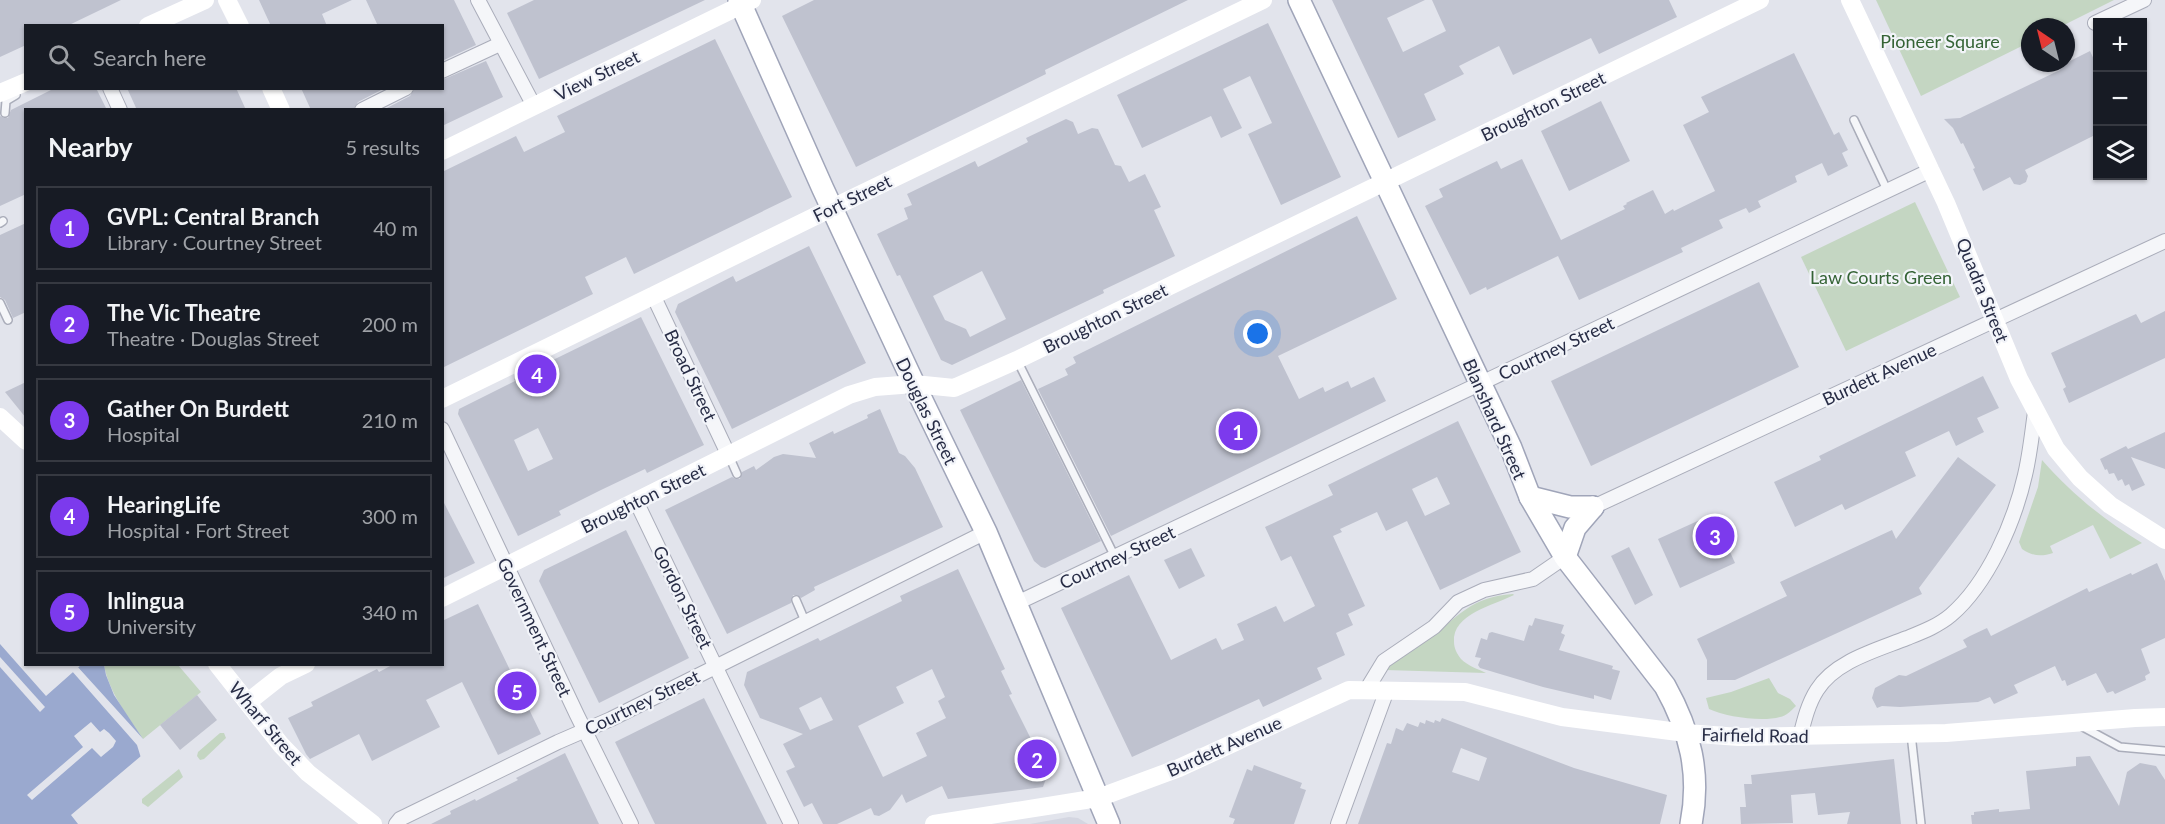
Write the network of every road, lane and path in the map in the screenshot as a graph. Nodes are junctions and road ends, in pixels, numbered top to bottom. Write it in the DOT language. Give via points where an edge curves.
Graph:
graph roads {
  1 [pos="227,0"];
  2 [pos="478,0"];
  3 [pos="1263,0"];
  4 [pos="1299,0"];
  5 [pos="1760,0"];
  6 [pos="1850,0"];
  7 [pos="2144,0"];
  8 [pos="196,2"];
  9 [pos="744,2"];
  10 [pos="2106,18"];
  11 [pos="152,24"];
  12 [pos="239,24"];
  13 [pos="500,44"];
  14 [pos="444,70"];
  15 [pos="24,83"];
  16 [pos="24,89"];
  17 [pos="111,90"];
  18 [pos="272,90"];
  19 [pos="402,90"];
  20 [pos="0,93"];
  21 [pos="534,106"];
  22 [pos="119,108"];
  23 [pos="280,108"];
  24 [pos="366,108"];
  25 [pos="5,113"];
  26 [pos="1854,120"];
  27 [pos="444,150"];
  28 [pos="1931,170"];
  29 [pos="1384,181"];
  30 [pos="1887,190"];
  31 [pos="832,208"];
  32 [pos="2165,241"];
  33 [pos="653,295"];
  34 [pos="0,303"];
  35 [pos="8,320"];
  36 [pos="1995,320"];
  37 [pos="1017,360"];
  38 [pos="1480,383"];
  39 [pos="914,384"];
  40 [pos="444,398"];
  41 [pos="2035,412"];
  42 [pos="0,417"];
  43 [pos="444,433"];
  44 [pos="24,439"];
  45 [pos="729,456"];
  46 [pos="737,474"];
  47 [pos="1530,496"];
  48 [pos="636,501"];
  49 [pos="1593,507"];
  50 [pos="986,532"];
  51 [pos="2165,540"];
  52 [pos="1565,557"];
  53 [pos="1115,558"];
  54 [pos="506,566"];
  55 [pos="444,597"];
  56 [pos="796,600"];
  57 [pos="1017,603"];
  58 [pos="805,621"];
  59 [pos="219,666"];
  60 [pos="302,666"];
  61 [pos="716,666"];
  62 [pos="1368,689"];
  63 [pos="1349,690"];
  64 [pos="1387,690"];
  65 [pos="248,702"];
  66 [pos="2165,717"];
  67 [pos="2076,722"];
  68 [pos="585,731"];
  69 [pos="1686,733"];
  70 [pos="1911,734"];
  71 [pos="1800,737"];
  72 [pos="2165,751"];
  73 [pos="1098,798"];
  74 [pos="373,824"];
  75 [pos="396,824"];
  76 [pos="631,824"];
  77 [pos="791,824"];
  78 [pos="934,824"];
  79 [pos="1109,824"];
  80 [pos="1338,824"];
  81 [pos="1691,824"];
  82 [pos="1921,824"];
  1 -- 12 [label="street"];
  2 -- 13 [label="street"];
  3 -- 31 [label="street, Fort Street"];
  4 -- 29 [label="main road, Blanshard Street"];
  5 -- 29 [label="street, Broughton Street"];
  6 -- 28 [label="street, Quadra Street"];
  7 -- 10 [label="street"];
  8 -- 11 [label="street"];
  9 -- 21 [label="street, View Street"];
  9 -- 31 [label="main road, Douglas Street" via="783,101"];
  13 -- 14 [label="street"];
  13 -- 21 [label="street"];
  15 -- 20 [label="street"];
  16 -- 25 [label="lane" via="6,101"];
  17 -- 22 [label="street"];
  18 -- 23 [label="street"];
  19 -- 24 [label="street"];
  21 -- 27 [label="street, View Street"];
  26 -- 30 [label="lane"];
  28 -- 30 [label="street, Courtney Street"];
  28 -- 36 [label="street, Quadra Street"];
  29 -- 37 [label="street, Broughton Street"];
  29 -- 38 [label="main road, Blanshard Street"];
  30 -- 38 [label="street, Courtney Street"];
  31 -- 33 [label="street, Fort Street"];
  31 -- 39 [label="main road, Douglas Street"];
  32 -- 36 [label="street, Burdett Avenue"];
  33 -- 40 [label="street, Fort Street"];
  33 -- 45 [label="street, Broad Street"];
  34 -- 35 [label="lane"];
  36 -- 41 [label="street, Quadra Street"];
  36 -- 49 [label="street, Burdett Avenue"];
  37 -- 39 [label="street, Broughton Street" via="954,388"];
  37 -- 53 [label="lane"];
  38 -- 47 [label="main road, Blanshard Street"];
  38 -- 53 [label="street, Courtney Street"];
  39 -- 45 [label="street, Broughton Street" via="875,387 849,395"];
  39 -- 50 [label="main road, Douglas Street"];
  41 -- 51 [label="street, Quadra Street" via="2056,449 2080,478 2110,505"];
  41 -- 71 [label="street" via="2025,475 2014,512 1993,561 1974,592 1935,626 1829,675 1808,708"];
  42 -- 44 [label="street"];
  43 -- 54 [label="street, Government Street"];
  45 -- 46 [label="lane"];
  45 -- 48 [label="street, Broughton Street"];
  47 -- 49 [label="main road" via="1570,507"];
  47 -- 52 [label="main road, Blanshard Street"];
  48 -- 54 [label="street, Broughton Street"];
  48 -- 61 [label="street, Gordon Street"];
  49 -- 52 [label="main road" via="1575,528"];
  50 -- 57 [label="main road, Douglas Street"];
  50 -- 58 [label="street, Courtney Street"];
  52 -- 62 [label="street" via="1533,579 1484,590 1458,602 1434,627 1384,661"];
  52 -- 69 [label="main road, Blanshard Street" via="1665,686"];
  53 -- 57 [label="street, Courtney Street"];
  54 -- 55 [label="street, Broughton Street"];
  54 -- 68 [label="street, Government Street"];
  56 -- 58 [label="lane"];
  57 -- 73 [label="main road, Douglas Street"];
  58 -- 61 [label="street, Courtney Street"];
  59 -- 65 [label="street, Wharf Street"];
  60 -- 65 [label="street" via="281,676"];
  61 -- 68 [label="street, Courtney Street"];
  61 -- 77 [label="street, Gordon Street"];
  62 -- 63 [label="street, Fairfield Road"];
  62 -- 64 [label="street, Fairfield Road"];
  63 -- 73 [label="street, Burdett Avenue" via="1179,768"];
  64 -- 69 [label="street, Fairfield Road" via="1465,692 1562,717"];
  64 -- 80 [label="street"];
  65 -- 74 [label="street, Wharf Street" via="308,773"];
  66 -- 67 [label="street, Fairfield Road"];
  67 -- 70 [label="street, Fairfield Road"];
  67 -- 72 [label="lane" via="2120,747"];
  68 -- 75 [label="street, Courtney Street"];
  68 -- 76 [label="street, Government Street"];
  69 -- 71 [label="street, Fairfield Road"];
  69 -- 81 [label="main road, Blanshard Street" via="1694,758"];
  70 -- 71 [label="street, Fairfield Road"];
  70 -- 82 [label="lane"];
  73 -- 78 [label="street, Burdett Avenue"];
  73 -- 79 [label="main road, Douglas Street"];
}
